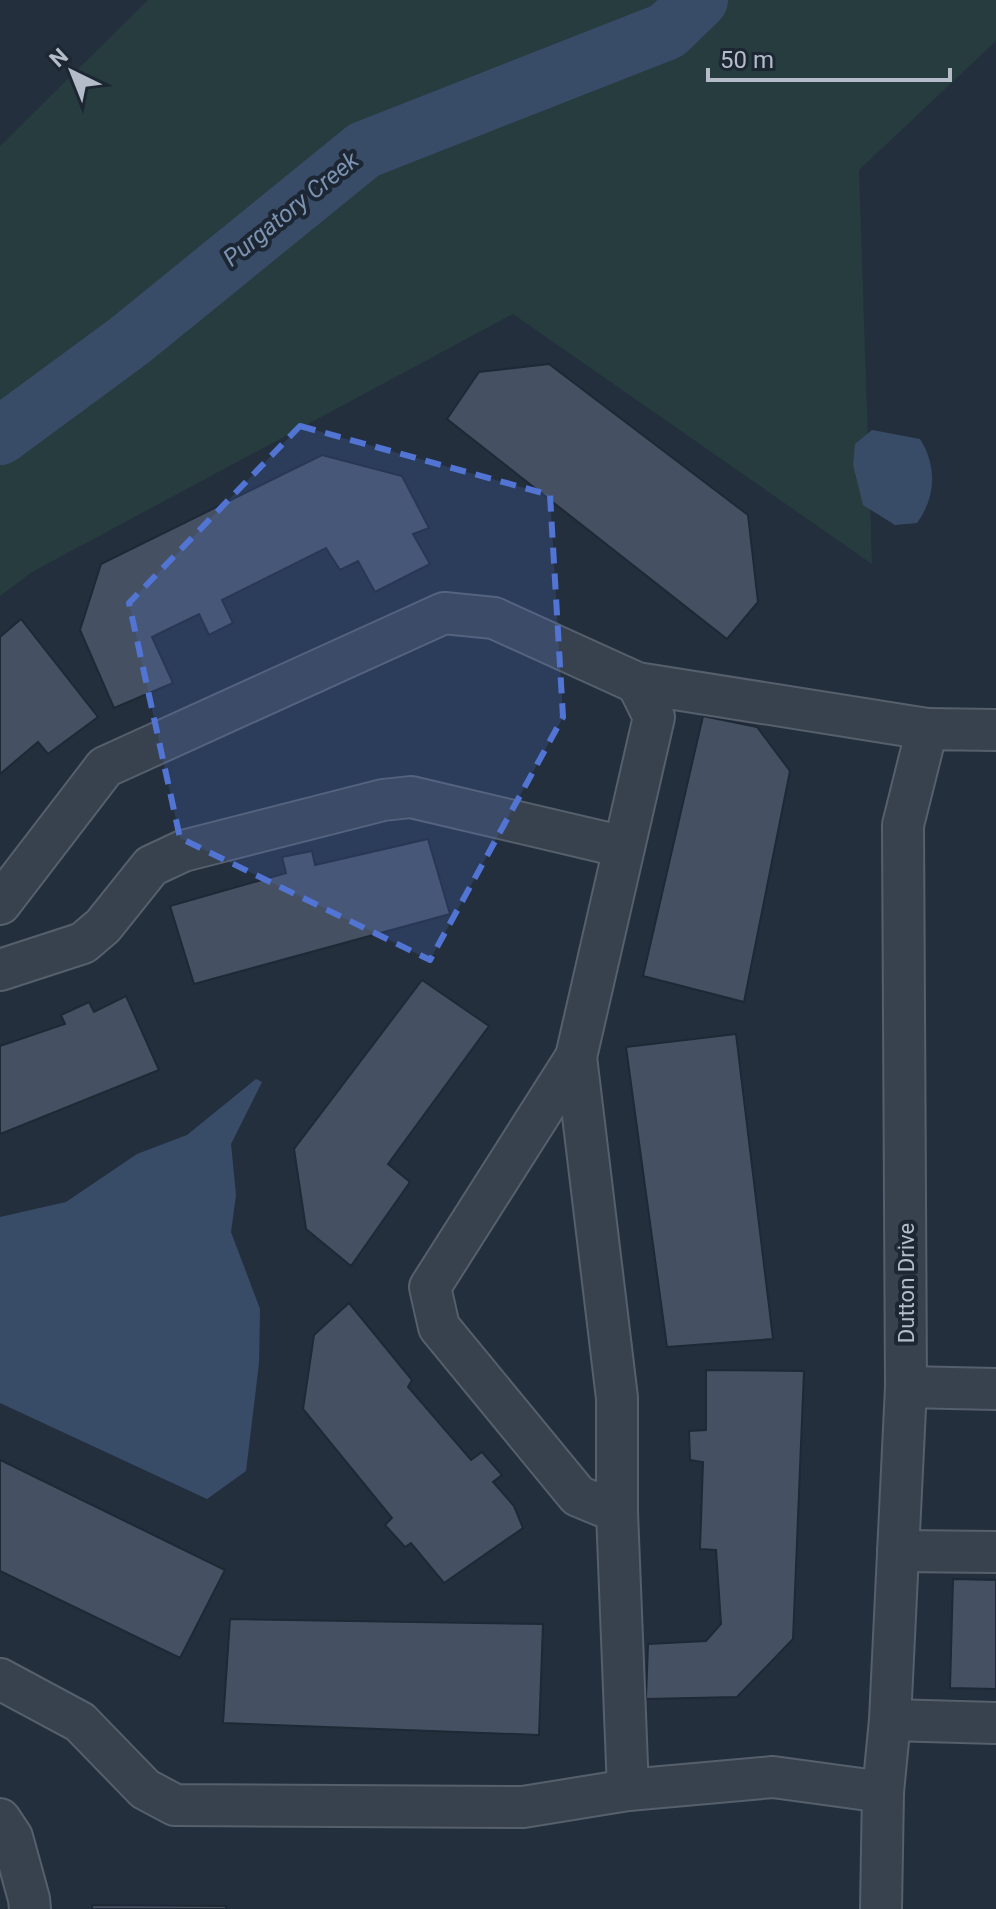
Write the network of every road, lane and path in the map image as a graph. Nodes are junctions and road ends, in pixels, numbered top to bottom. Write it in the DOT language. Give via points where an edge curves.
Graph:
graph roads {
  1 [pos="637,683"];
  2 [pos="927,729"];
  3 [pos="996,730"];
  4 [pos="624,847"];
  5 [pos="0,904"];
  6 [pos="0,970"];
  7 [pos="576,1057"];
  8 [pos="906,1387"];
  9 [pos="996,1389"];
  10 [pos="617,1512"];
  11 [pos="898,1551"];
  12 [pos="996,1552"];
  13 [pos="0,1679"];
  14 [pos="890,1720"];
  15 [pos="996,1723"];
  16 [pos="628,1790"];
  17 [pos="883,1792"];
  18 [pos="0,1819"];
  19 [pos="30,1904"];
  20 [pos="881,1909"];
  1 -- 2 [label="street"];
  1 -- 4 [label="street" via="654,717"];
  1 -- 5 [label="street" via="494,618 444,613 105,767"];
  2 -- 3 [label="street"];
  2 -- 8 [label="street, Dutton Drive" via="903,825"];
  4 -- 6 [label="street" via="411,797 383,800 183,851 151,866 83,943"];
  4 -- 7 [label="street"];
  7 -- 10 [label="street" via="617,1398"];
  7 -- 10 [label="street" via="430,1287 439,1327 578,1496"];
  8 -- 9 [label="street"];
  8 -- 11 [label="street, Dutton Drive"];
  10 -- 16 [label="street"];
  11 -- 12 [label="street"];
  11 -- 14 [label="street, Dutton Drive"];
  13 -- 16 [label="street" via="80,1722 145,1789 175,1805 523,1807"];
  14 -- 15 [label="street"];
  14 -- 17 [label="street, Dutton Drive"];
  16 -- 17 [label="street" via="773,1777"];
  17 -- 20 [label="street, Dutton Drive"];
  18 -- 19 [label="street" via="12,1837"];
}
